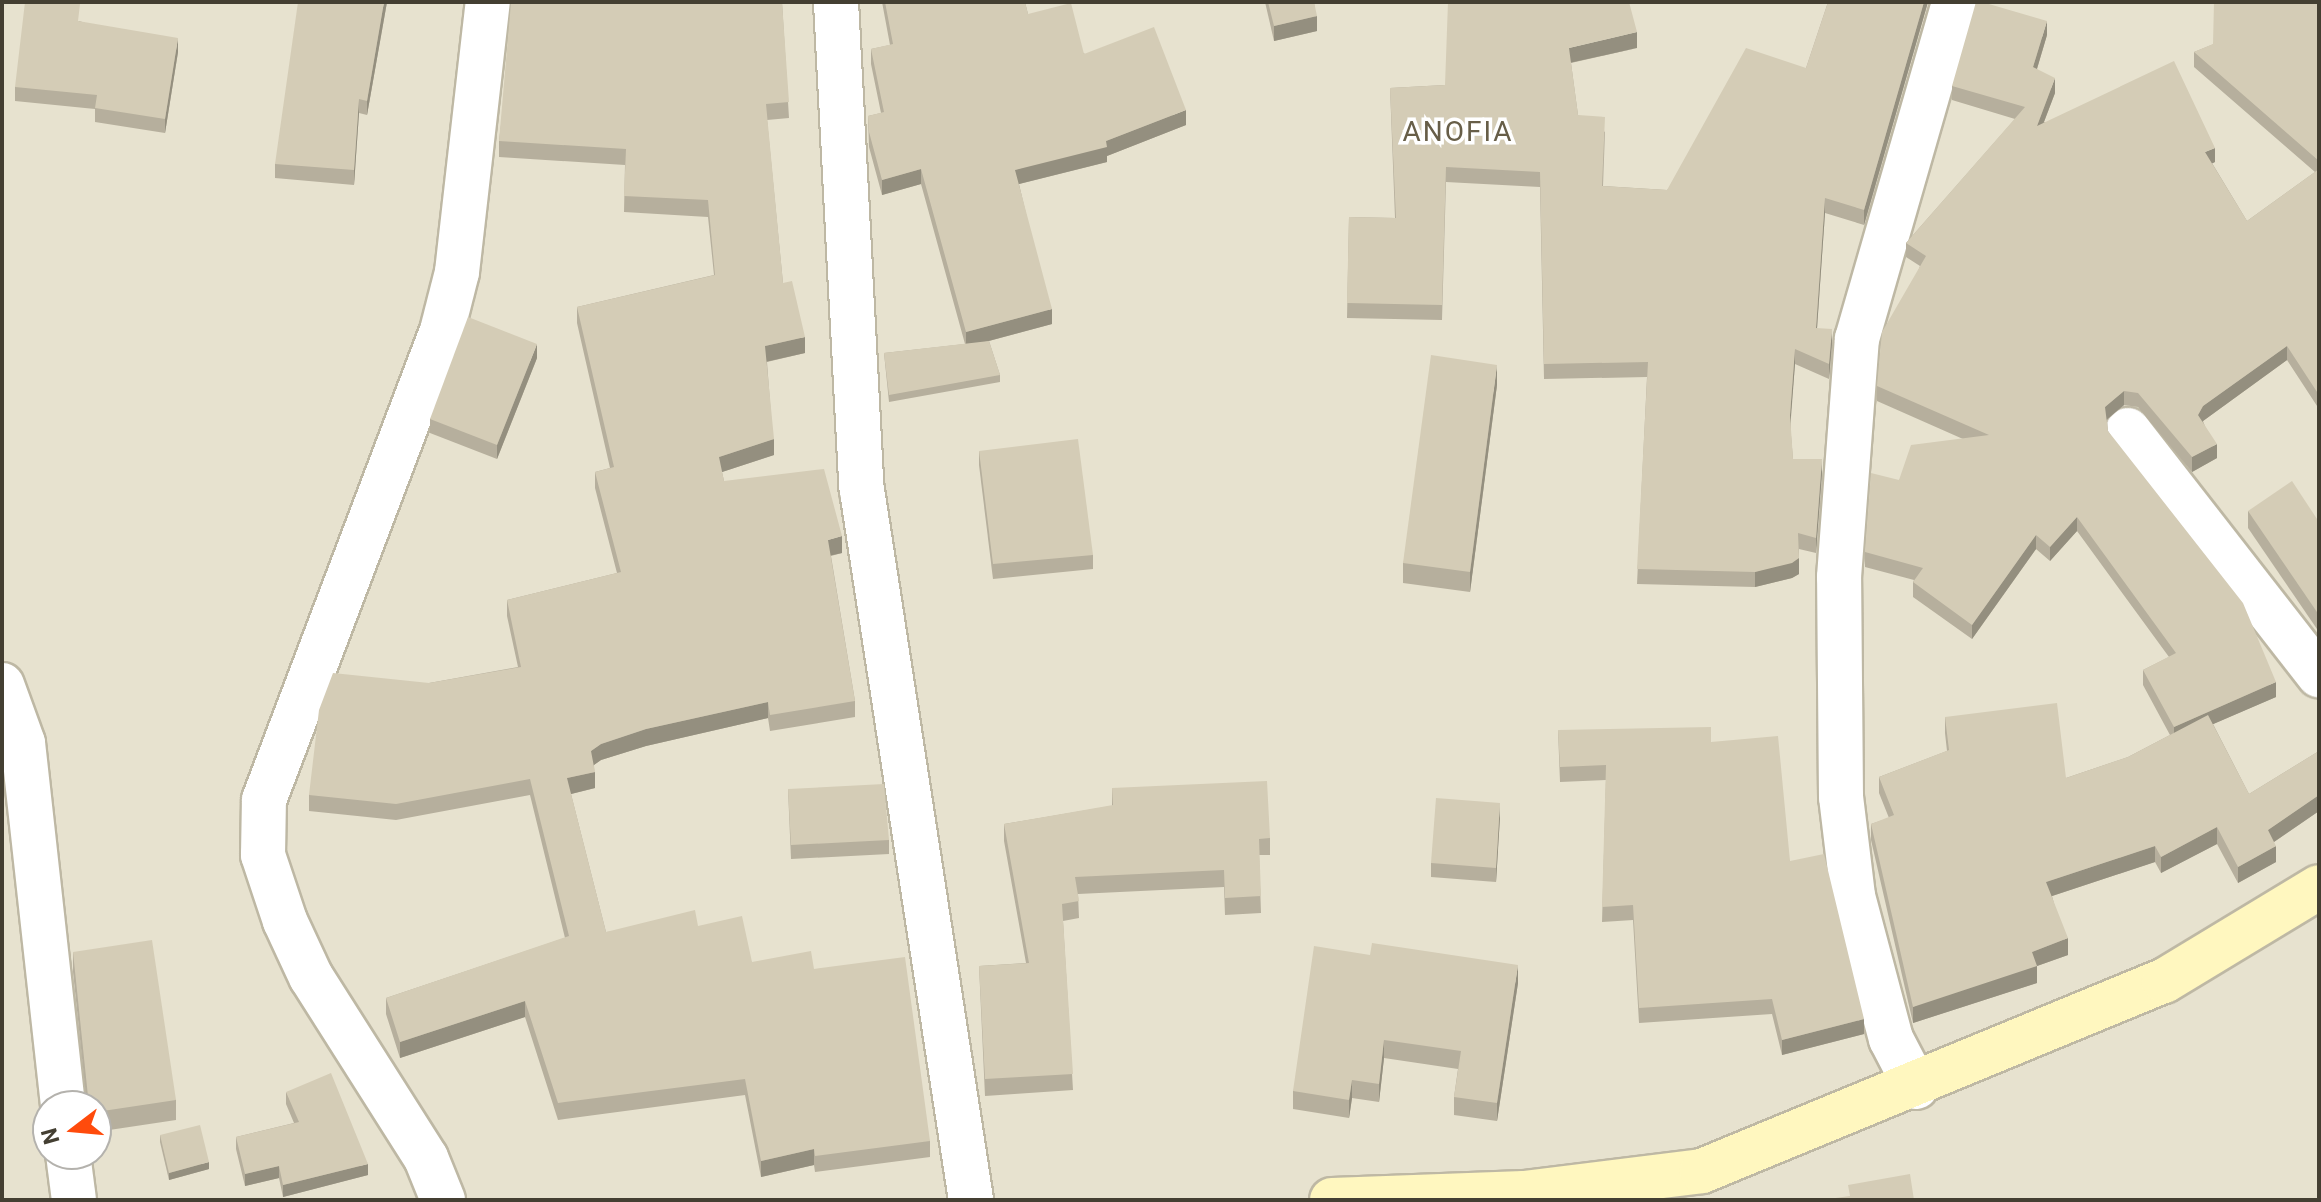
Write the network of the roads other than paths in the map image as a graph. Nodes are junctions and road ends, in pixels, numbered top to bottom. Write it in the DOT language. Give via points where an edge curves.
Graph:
graph roads {
  1 [pos="488,2"];
  2 [pos="836,2"];
  3 [pos="1954,2"];
  4 [pos="2128,430"];
  5 [pos="2319,675"];
  6 [pos="2,685"];
  7 [pos="2319,887"];
  8 [pos="1916,1087"];
  9 [pos="61,1090"];
  10 [pos="70,1170"];
  11 [pos="74,1200"];
  12 [pos="443,1200"];
  13 [pos="971,1200"];
  14 [pos="1332,1200"];
  1 -- 12 [label="street" via="457,272 442,331 264,800 263,855 285,921 311,977 426,1158"];
  2 -- 13 [label="street" via="862,490"];
  3 -- 8 [label="street" via="1857,339 1839,577 1841,797 1853,896 1891,1039"];
  4 -- 5 [label="street"];
  6 -- 9 [label="street" via="23,743"];
  7 -- 8 [label="main road" via="2164,981"];
  8 -- 14 [label="main road" via="1702,1171 1524,1193"];
  10 -- 11 [label="street"];
}
